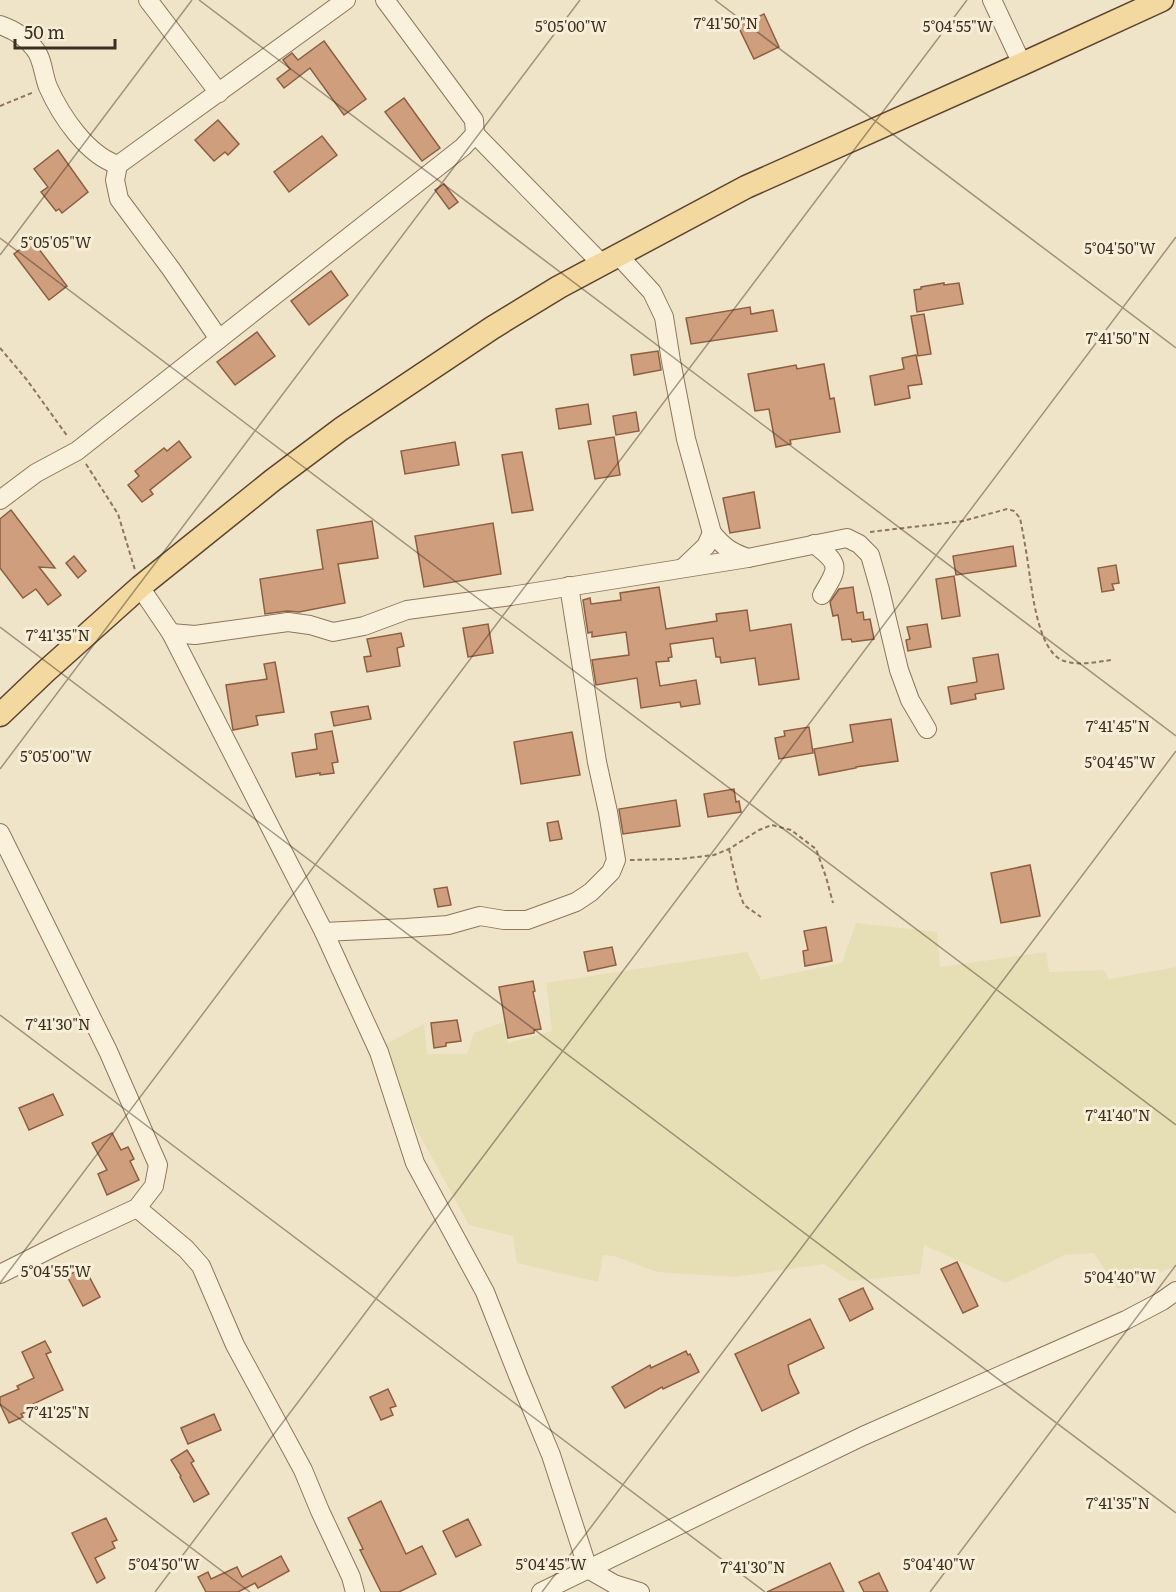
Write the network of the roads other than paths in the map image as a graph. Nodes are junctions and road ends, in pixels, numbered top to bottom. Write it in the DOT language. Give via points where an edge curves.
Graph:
graph roads {
  1 [pos="148,0"];
  2 [pos="345,0"];
  3 [pos="384,0"];
  4 [pos="992,0"];
  5 [pos="1162,0"];
  6 [pos="0,25"];
  7 [pos="1022,64"];
  8 [pos="219,93"];
  9 [pos="475,134"];
  10 [pos="118,165"];
  11 [pos="610,260"];
  12 [pos="219,339"];
  13 [pos="0,500"];
  14 [pos="712,533"];
  15 [pos="814,544"];
  16 [pos="748,558"];
  17 [pos="683,568"];
  18 [pos="569,586"];
  19 [pos="140,587"];
  20 [pos="822,595"];
  21 [pos="171,633"];
  22 [pos="0,715"];
  23 [pos="927,729"];
  24 [pos="0,833"];
  25 [pos="324,932"];
  26 [pos="137,1208"];
  27 [pos="0,1274"];
  28 [pos="1171,1298"];
  29 [pos="588,1569"];
  30 [pos="355,1592"];
  31 [pos="541,1592"];
  32 [pos="640,1592"];
  1 -- 8 [label="street"];
  2 -- 8 [label="street"];
  3 -- 9 [label="street" via="474,120"];
  4 -- 7 [label="street"];
  5 -- 7 [label="main road"];
  6 -- 10 [label="street" via="22,34 36,50 47,86 66,121 107,162"];
  7 -- 11 [label="main road" via="746,187"];
  8 -- 10 [label="street"];
  9 -- 11 [label="street"];
  9 -- 12 [label="street"];
  10 -- 12 [label="street" via="114,180 118,199"];
  11 -- 14 [label="street" via="652,291 664,317 686,439"];
  11 -- 19 [label="main road" via="492,328 341,429"];
  12 -- 13 [label="street" via="77,451 36,473"];
  14 -- 16 [label="street" via="721,544"];
  14 -- 17 [label="street" via="706,546"];
  15 -- 16 [label="street"];
  15 -- 20 [label="street" via="827,554 836,569"];
  15 -- 23 [label="street" via="847,538 870,555 899,670"];
  16 -- 17 [label="street"];
  17 -- 18 [label="street"];
  18 -- 21 [label="street" via="407,609 364,626 333,632 288,622 195,635"];
  18 -- 25 [label="street" via="616,861 611,872 576,902 527,920 480,916 448,925"];
  19 -- 21 [label="street"];
  19 -- 22 [label="main road"];
  21 -- 25 [label="street"];
  24 -- 26 [label="street" via="108,1051 158,1165 154,1186"];
  25 -- 29 [label="street" via="379,1052 416,1163 485,1292 551,1455"];
  26 -- 27 [label="street"];
  26 -- 30 [label="street" via="201,1266 235,1345 303,1470"];
  28 -- 29 [label="street" via="863,1436"];
  29 -- 31 [label="street"];
  29 -- 32 [label="street"];
}
